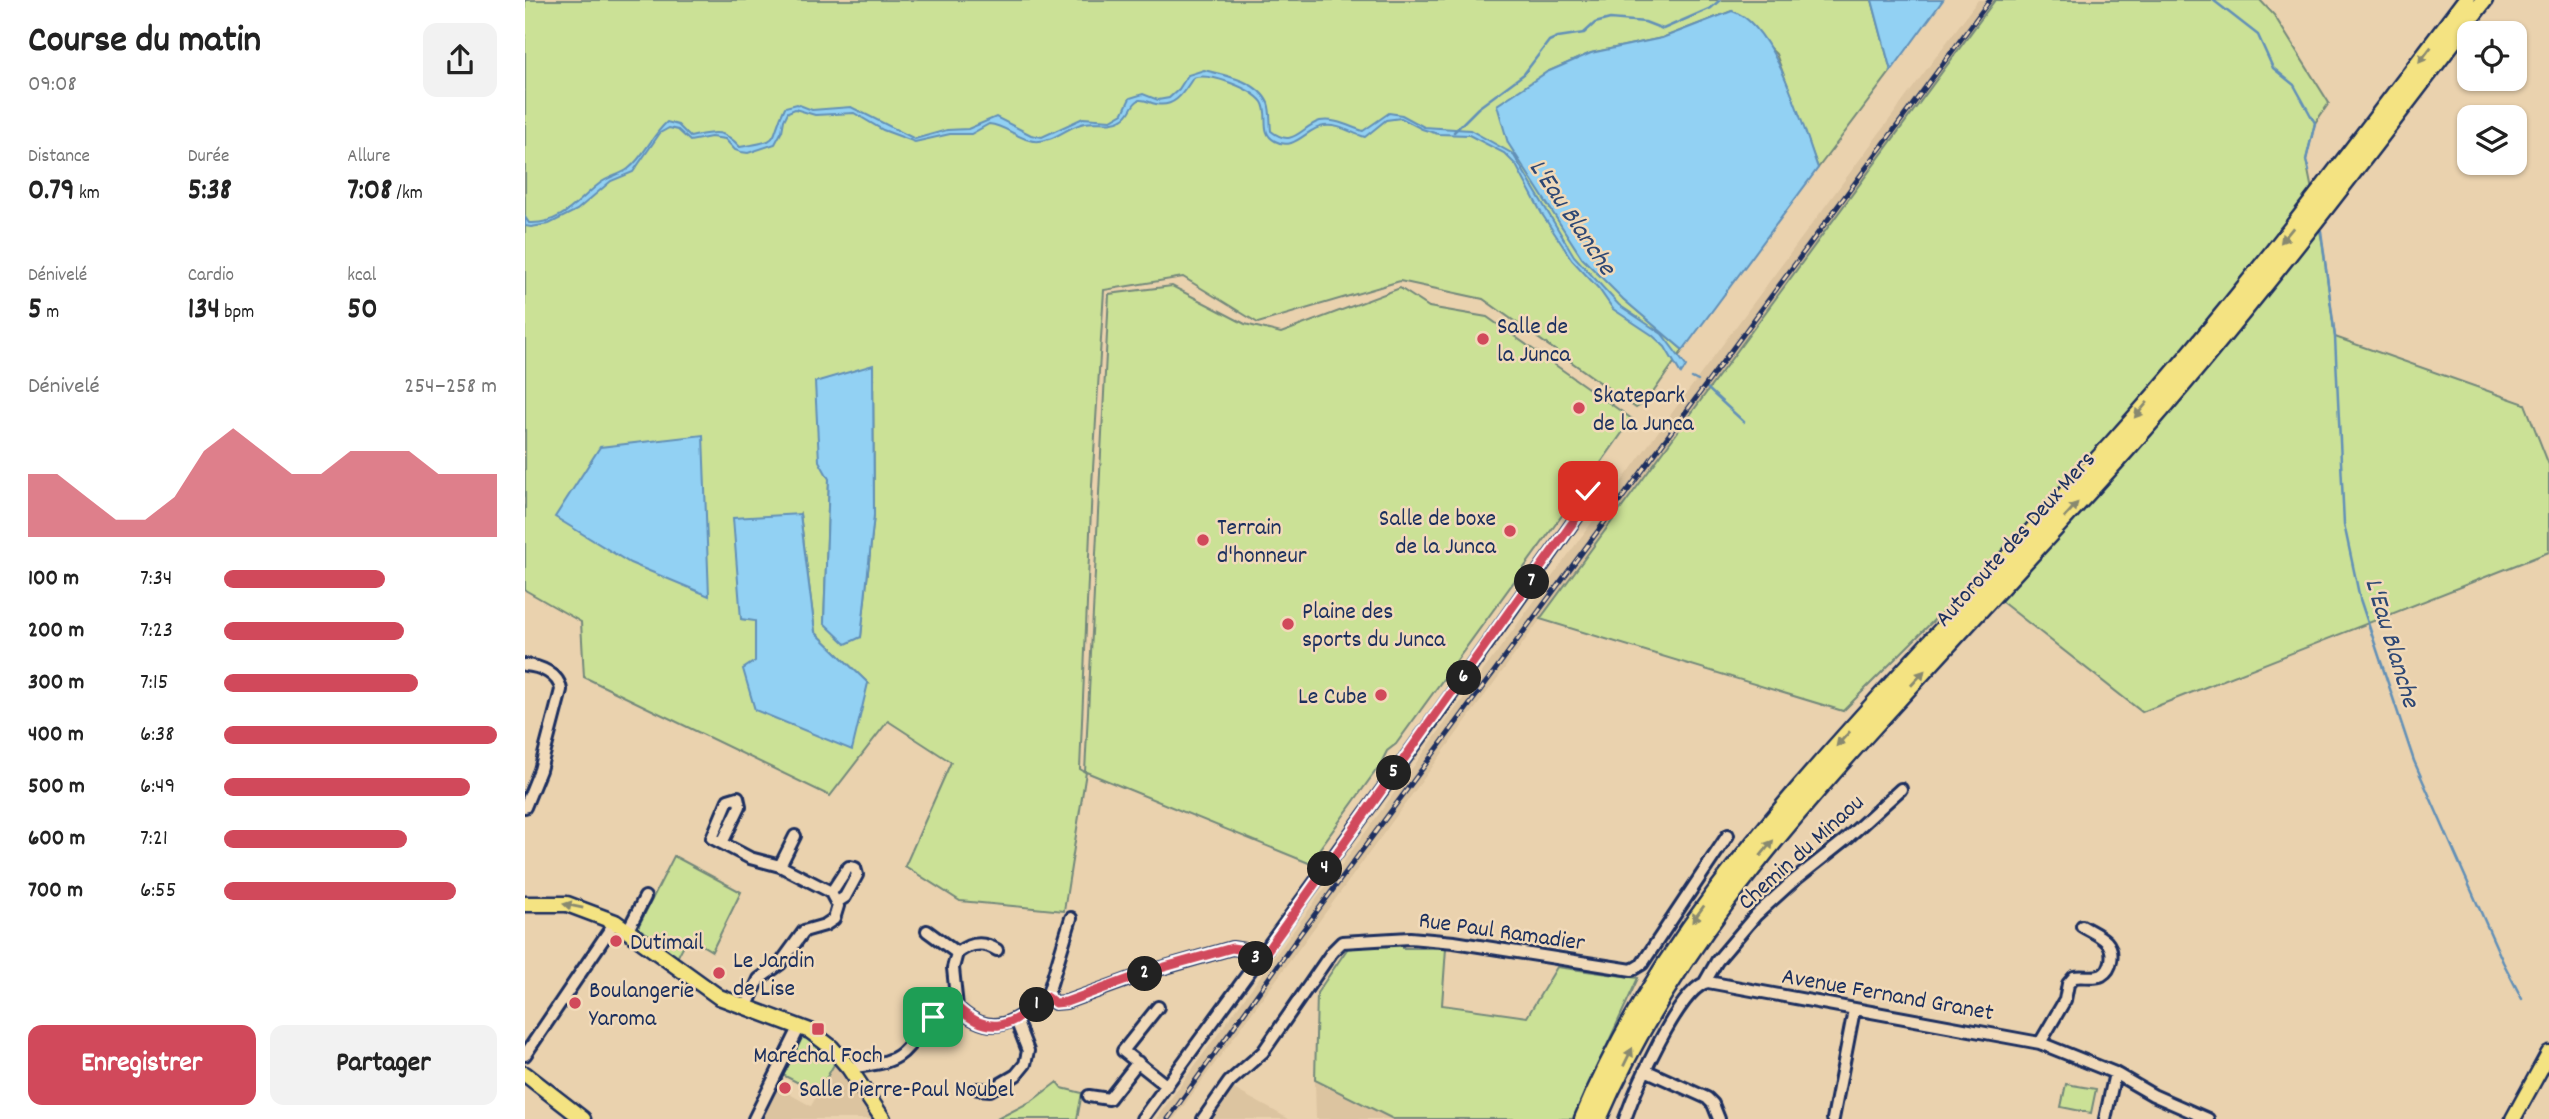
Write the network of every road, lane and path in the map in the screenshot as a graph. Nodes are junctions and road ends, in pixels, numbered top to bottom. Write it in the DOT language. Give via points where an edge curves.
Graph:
graph roads {
  1 [pos="2466,0"];
  2 [pos="2484,0"];
  3 [pos="1575,472"];
  4 [pos="525,664"];
  5 [pos="1901,789"];
  6 [pos="525,807"];
  7 [pos="1728,835"];
  8 [pos="795,836"];
  9 [pos="722,843"];
  10 [pos="780,866"];
  11 [pos="645,897"];
  12 [pos="525,904"];
  13 [pos="1071,918"];
  14 [pos="622,926"];
  15 [pos="2082,926"];
  16 [pos="927,931"];
  17 [pos="997,950"];
  18 [pos="957,953"];
  19 [pos="1259,962"];
  20 [pos="1705,982"];
  21 [pos="1047,997"];
  22 [pos="746,1007"];
  23 [pos="957,1007"];
  24 [pos="1158,1007"];
  25 [pos="1854,1010"];
  26 [pos="1016,1020"];
  27 [pos="800,1026"];
  28 [pos="2039,1043"];
  29 [pos="2549,1053"];
  30 [pos="525,1055"];
  31 [pos="1138,1062"];
  32 [pos="849,1068"];
  33 [pos="1645,1070"];
  34 [pos="2115,1073"];
  35 [pos="525,1074"];
  36 [pos="1167,1086"];
  37 [pos="978,1089"];
  38 [pos="1089,1096"];
  39 [pos="583,1119"];
  40 [pos="754,1119"];
  41 [pos="883,1119"];
  42 [pos="1143,1119"];
  43 [pos="1203,1119"];
  44 [pos="1583,1119"];
  45 [pos="1598,1119"];
  46 [pos="1625,1119"];
  47 [pos="1719,1119"];
  48 [pos="1833,1119"];
  49 [pos="2105,1119"];
  50 [pos="2208,1119"];
  51 [pos="2512,1119"];
  1 -- 44 [label="highway, Autoroute des Deux Mers, one-way" via="2218,320 2116,440 1820,763 1727,875 1664,964 1626,1029"];
  45 -- 2 [label="highway, Autoroute des Deux Mers, one-way" via="1639,1035 1685,958 1740,881 1832,772 2127,449 2327,206"];
  3 -- 19 [label="street" via="1587,489 1586,504"];
  4 -- 6 [label="street" via="555,676 561,690"];
  5 -- 20 [label="street, Chemin du Minaou" via="1756,915"];
  7 -- 43 [label="street, Rue Paul Ramadier" via="1641,964 1632,970 1454,942 1410,938 1342,942 1263,1052 1229,1082"];
  8 -- 10 [label="street"];
  9 -- 10 [label="street" via="750,859"];
  10 -- 22 [label="street" via="834,898 838,910 825,925 800,935 780,964 757,982"];
  11 -- 14 [label="street"];
  14 -- 12 [label="main road, one-way" via="567,904"];
  13 -- 21 [label="street"];
  14 -- 22 [label="main road" via="708,991"];
  14 -- 30 [label="street"];
  15 -- 28 [label="street" via="2110,944 2109,969 2096,977 2074,977"];
  16 -- 18 [label="street"];
  17 -- 18 [label="street" via="980,944"];
  18 -- 23 [label="street" via="953,968"];
  19 -- 21 [label="street" via="1245,950 1232,948 1066,1002 1055,1003"];
  19 -- 36 [label="street"];
  20 -- 25 [label="street, Avenue Fernand Granet"];
  20 -- 33 [label="street" via="1681,1006"];
  21 -- 26 [label="street"];
  22 -- 27 [label="main road"];
  23 -- 26 [label="street" via="972,1020 989,1026"];
  23 -- 32 [label="street" via="928,1019 894,1059"];
  24 -- 31 [label="street" via="1123,1051"];
  25 -- 28 [label="street, Avenue Fernand Granet"];
  25 -- 48 [label="street"];
  26 -- 37 [label="street" via="1028,1051 1025,1064 990,1090"];
  27 -- 32 [label="main road" via="821,1038"];
  27 -- 40 [label="street"];
  28 -- 34 [label="street, Avenue Fernand Granet"];
  29 -- 51 [label="main road"];
  31 -- 36 [label="street"];
  31 -- 38 [label="street" via="1109,1099"];
  32 -- 41 [label="main road"];
  33 -- 46 [label="street"];
  33 -- 47 [label="street" via="1707,1098"];
  34 -- 49 [label="street"];
  34 -- 50 [label="street, Avenue Fernand Granet"];
  35 -- 39 [label="main road"];
  36 -- 42 [label="street"];
}
